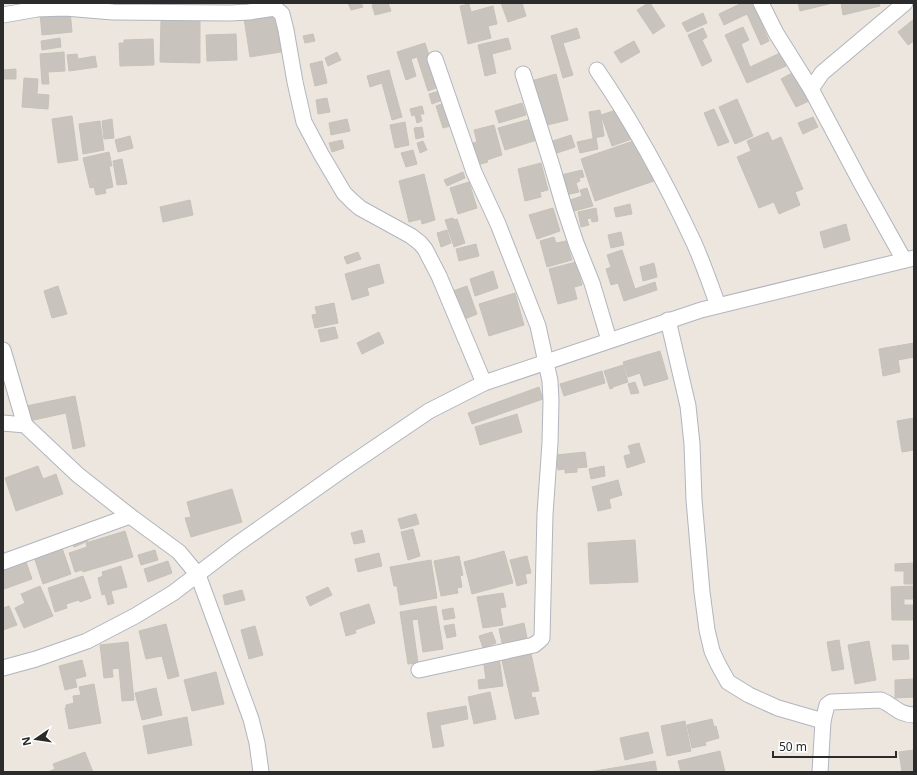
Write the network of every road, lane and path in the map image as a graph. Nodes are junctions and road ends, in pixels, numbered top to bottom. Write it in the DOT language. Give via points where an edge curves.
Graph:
graph roads {
  1 [pos="761,3"];
  2 [pos="905,3"];
  3 [pos="179,8"];
  4 [pos="3,15"];
  5 [pos="435,59"];
  6 [pos="597,70"];
  7 [pos="523,74"];
  8 [pos="811,89"];
  9 [pos="909,259"];
  10 [pos="718,305"];
  11 [pos="668,320"];
  12 [pos="609,340"];
  13 [pos="3,350"];
  14 [pos="546,362"];
  15 [pos="484,382"];
  16 [pos="3,423"];
  17 [pos="25,425"];
  18 [pos="130,516"];
  19 [pos="3,562"];
  20 [pos="198,575"];
  21 [pos="3,668"];
  22 [pos="419,670"];
  23 [pos="914,715"];
  24 [pos="823,721"];
  25 [pos="261,772"];
  26 [pos="820,772"];
  1 -- 8 [label="street" via="776,33"];
  2 -- 8 [label="street" via="822,73"];
  3 -- 4 [label="street" via="113,12 65,8 36,9"];
  3 -- 15 [label="street" via="249,12 275,8 282,14 304,122 321,154 344,193 352,201 411,236 425,249"];
  5 -- 14 [label="street" via="474,172 498,224 538,326"];
  6 -- 10 [label="street" via="620,104 665,186 694,244"];
  7 -- 12 [label="street"];
  8 -- 9 [label="street" via="861,183"];
  9 -- 10 [label="street"];
  10 -- 11 [label="street"];
  11 -- 12 [label="street"];
  11 -- 24 [label="street" via="688,406 702,592 712,651 728,682 778,708"];
  12 -- 14 [label="street"];
  13 -- 17 [label="street"];
  14 -- 15 [label="street"];
  14 -- 22 [label="street" via="551,401 542,638 534,645"];
  15 -- 20 [label="street" via="429,411 236,545"];
  16 -- 17 [label="street"];
  17 -- 18 [label="street" via="78,475"];
  18 -- 19 [label="street"];
  18 -- 20 [label="street" via="179,552"];
  20 -- 21 [label="street" via="135,616 86,641"];
  20 -- 25 [label="street" via="251,719"];
  23 -- 24 [label="street" via="899,712 881,700 832,702 827,705"];
  24 -- 26 [label="street"];
}
